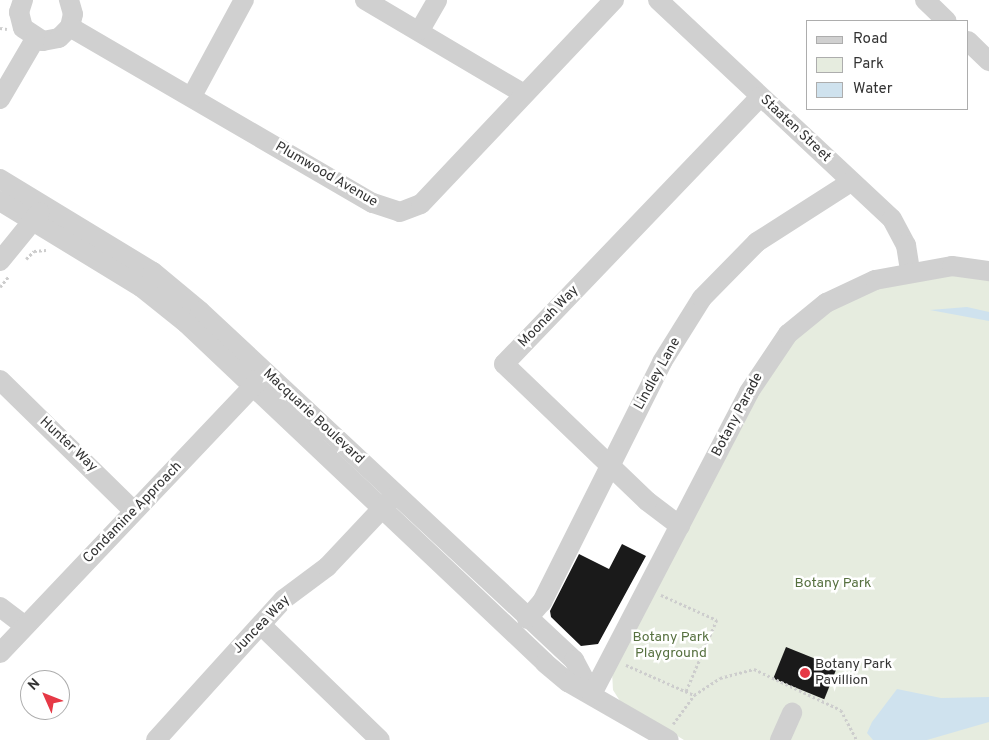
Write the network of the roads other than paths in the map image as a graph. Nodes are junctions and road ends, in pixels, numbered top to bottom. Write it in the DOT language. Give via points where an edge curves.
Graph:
graph roads {
  1 [pos="23,0"];
  2 [pos="69,0"];
  3 [pos="244,0"];
  4 [pos="365,0"];
  5 [pos="436,0"];
  6 [pos="614,0"];
  7 [pos="658,0"];
  8 [pos="924,0"];
  9 [pos="946,20"];
  10 [pos="70,27"];
  11 [pos="420,30"];
  12 [pos="35,39"];
  13 [pos="969,42"];
  14 [pos="989,61"];
  15 [pos="524,94"];
  16 [pos="192,96"];
  17 [pos="760,97"];
  18 [pos="0,99"];
  19 [pos="0,179"];
  20 [pos="851,182"];
  21 [pos="0,201"];
  22 [pos="44,206"];
  23 [pos="33,222"];
  24 [pos="0,261"];
  25 [pos="910,270"];
  26 [pos="989,271"];
  27 [pos="0,380"];
  28 [pos="260,380"];
  29 [pos="610,464"];
  30 [pos="389,501"];
  31 [pos="134,511"];
  32 [pos="680,526"];
  33 [pos="0,607"];
  34 [pos="526,619"];
  35 [pos="261,625"];
  36 [pos="25,626"];
  37 [pos="0,653"];
  38 [pos="592,694"];
  39 [pos="792,712"];
  40 [pos="669,735"];
  41 [pos="156,740"];
  42 [pos="380,740"];
  43 [pos="780,740"];
  1 -- 12 [label="street" via="20,20"];
  2 -- 10 [label="street" via="73,14"];
  3 -- 16 [label="street"];
  4 -- 11 [label="street"];
  5 -- 11 [label="street"];
  6 -- 15 [label="street, Plumwood Avenue"];
  7 -- 17 [label="street, Staaten Street"];
  8 -- 9 [label="street"];
  10 -- 12 [label="street" via="51,41"];
  10 -- 16 [label="street, Plumwood Avenue"];
  11 -- 15 [label="street"];
  12 -- 18 [label="street"];
  13 -- 14 [label="street"];
  15 -- 16 [label="street, Plumwood Avenue" via="421,204 392,212"];
  17 -- 20 [label="street, Staaten Street"];
  17 -- 29 [label="street, Moonah Way" via="504,364"];
  19 -- 22 [label="street, Macquarie Boulevard"];
  20 -- 25 [label="street, Staaten Street" via="892,219 906,245"];
  20 -- 29 [label="street, Lindley Lane" via="757,242 702,298 662,362"];
  21 -- 23 [label="street, Macquarie Boulevard"];
  22 -- 23 [label="street"];
  22 -- 28 [label="street, Macquarie Boulevard" via="153,272"];
  23 -- 24 [label="street"];
  23 -- 28 [label="street, Macquarie Boulevard" via="141,287"];
  25 -- 26 [label="street, Botany Parade" via="952,266"];
  25 -- 32 [label="street, Botany Parade" via="847,291 788,334 749,392"];
  27 -- 31 [label="street, Hunter Way"];
  28 -- 30 [label="street, Macquarie Boulevard"];
  28 -- 31 [label="street, Condamine Approach"];
  29 -- 32 [label="street, Moonah Way"];
  29 -- 34 [label="street, Lindley Lane" via="542,602"];
  30 -- 34 [label="street, Macquarie Boulevard"];
  30 -- 35 [label="street, Juncea Way" via="326,567 284,598"];
  30 -- 38 [label="street, Macquarie Boulevard" via="545,663"];
  31 -- 36 [label="street, Condamine Approach"];
  32 -- 38 [label="street, Botany Parade"];
  33 -- 36 [label="street"];
  34 -- 38 [label="street, Macquarie Boulevard" via="574,660"];
  35 -- 41 [label="street, Juncea Way"];
  35 -- 42 [label="street"];
  36 -- 37 [label="street, Condamine Approach"];
  38 -- 40 [label="street, Macquarie Boulevard"];
  39 -- 43 [label="street"];
}
